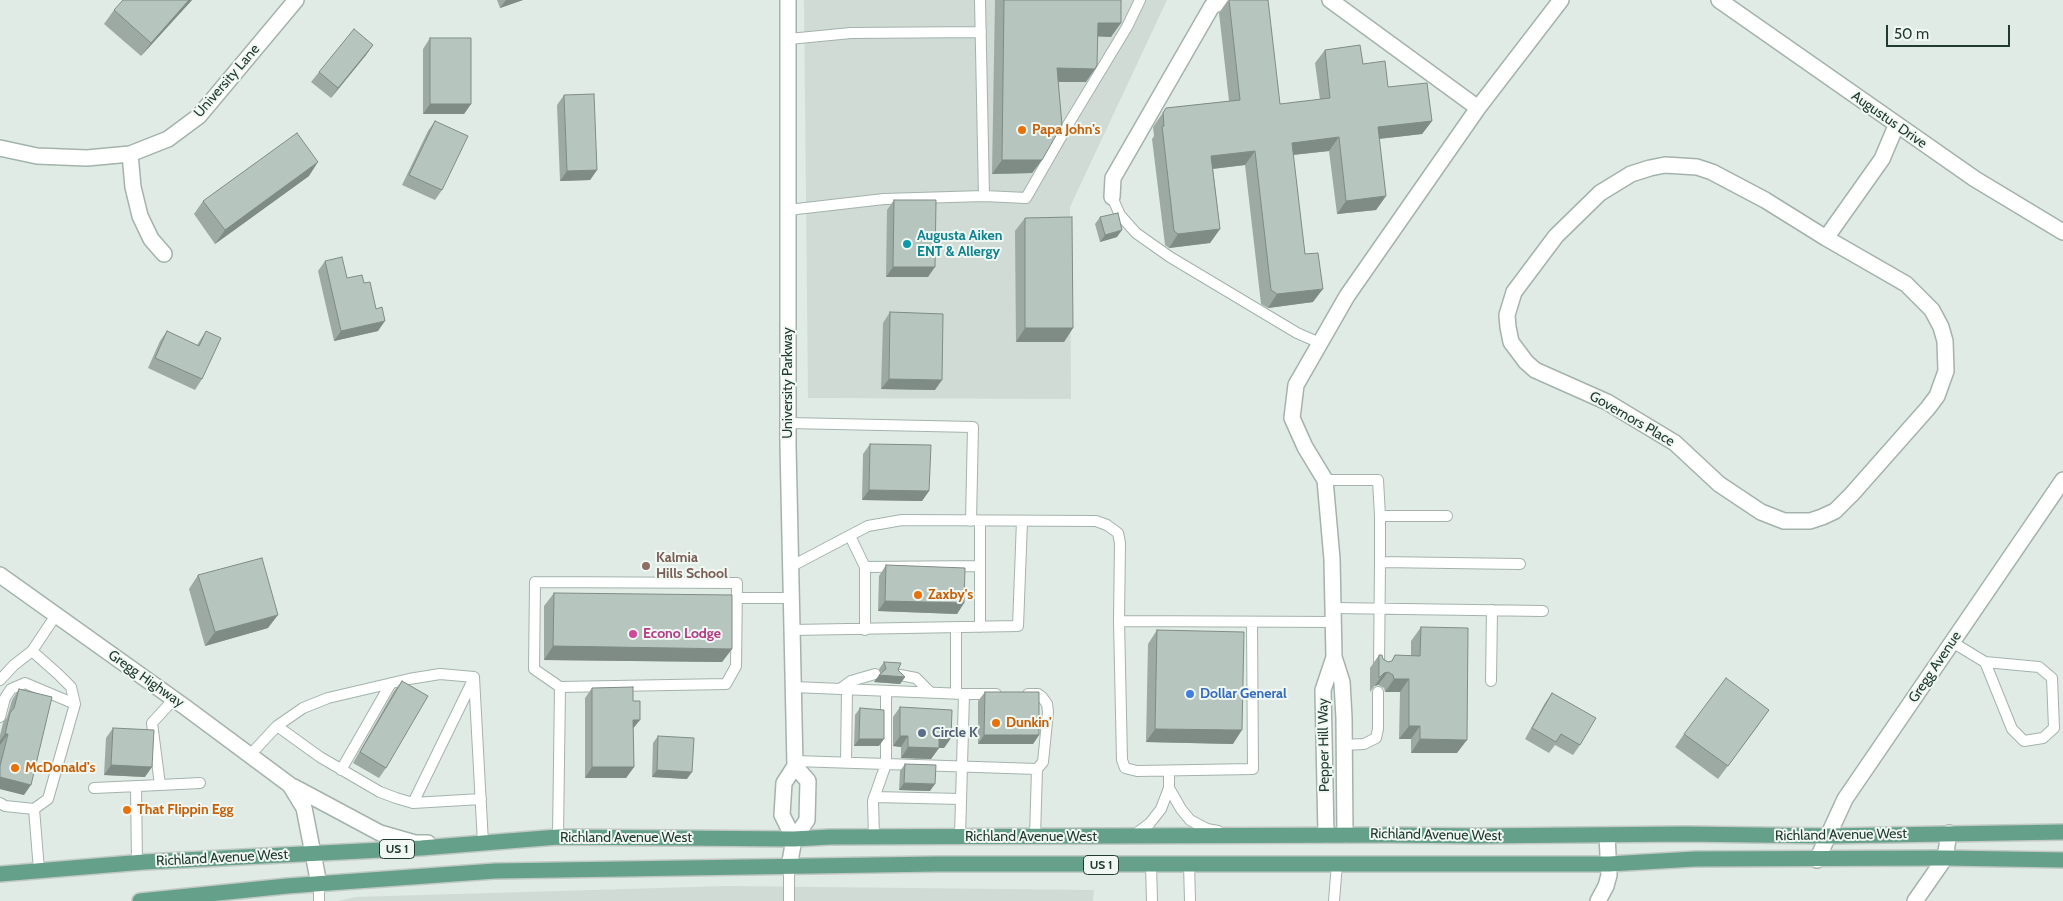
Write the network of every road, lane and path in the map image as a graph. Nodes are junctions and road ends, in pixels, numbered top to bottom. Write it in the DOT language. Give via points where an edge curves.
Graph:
graph roads {
  1 [pos="296,0"];
  2 [pos="788,0"];
  3 [pos="980,0"];
  4 [pos="1140,0"];
  5 [pos="1226,0"];
  6 [pos="1330,0"];
  7 [pos="1561,0"];
  8 [pos="1719,0"];
  9 [pos="981,32"];
  10 [pos="789,39"];
  11 [pos="1478,108"];
  12 [pos="1896,126"];
  13 [pos="0,148"];
  14 [pos="130,154"];
  15 [pos="984,196"];
  16 [pos="1112,197"];
  17 [pos="788,210"];
  18 [pos="2063,232"];
  19 [pos="1826,238"];
  20 [pos="164,254"];
  21 [pos="1320,343"];
  22 [pos="789,423"];
  23 [pos="1326,480"];
  24 [pos="2061,487"];
  25 [pos="1380,516"];
  26 [pos="1447,516"];
  27 [pos="975,521"];
  28 [pos="1022,521"];
  29 [pos="850,536"];
  30 [pos="1380,562"];
  31 [pos="1520,564"];
  32 [pos="980,566"];
  33 [pos="790,567"];
  34 [pos="864,567"];
  35 [pos="0,575"];
  36 [pos="737,598"];
  37 [pos="791,598"];
  38 [pos="1379,609"];
  39 [pos="1492,610"];
  40 [pos="1543,611"];
  41 [pos="56,615"];
  42 [pos="1333,615"];
  43 [pos="1119,621"];
  44 [pos="1252,622"];
  45 [pos="980,627"];
  46 [pos="956,628"];
  47 [pos="792,630"];
  48 [pos="865,630"];
  49 [pos="1952,642"];
  50 [pos="32,651"];
  51 [pos="1334,658"];
  52 [pos="1985,662"];
  53 [pos="1379,669"];
  54 [pos="875,674"];
  55 [pos="900,675"];
  56 [pos="474,677"];
  57 [pos="0,680"];
  58 [pos="1491,681"];
  59 [pos="391,683"];
  60 [pos="560,687"];
  61 [pos="793,687"];
  62 [pos="843,689"];
  63 [pos="886,691"];
  64 [pos="931,692"];
  65 [pos="1378,692"];
  66 [pos="960,694"];
  67 [pos="174,699"];
  68 [pos="75,704"];
  69 [pos="0,717"];
  70 [pos="277,726"];
  71 [pos="1344,745"];
  72 [pos="250,755"];
  73 [pos="846,762"];
  74 [pos="795,764"];
  75 [pos="886,764"];
  76 [pos="963,766"];
  77 [pos="1037,769"];
  78 [pos="341,770"];
  79 [pos="1169,771"];
  80 [pos="200,783"];
  81 [pos="160,785"];
  82 [pos="290,785"];
  83 [pos="136,786"];
  84 [pos="94,788"];
  85 [pos="1169,788"];
  86 [pos="874,797"];
  87 [pos="482,799"];
  88 [pos="961,799"];
  89 [pos="0,803"];
  90 [pos="413,803"];
  91 [pos="34,809"];
  92 [pos="2063,832"];
  93 [pos="1949,833"];
  94 [pos="1232,835"];
  95 [pos="1326,835"];
  96 [pos="1345,835"];
  97 [pos="1607,835"];
  98 [pos="1133,836"];
  99 [pos="1827,836"];
  100 [pos="558,837"];
  101 [pos="874,837"];
  102 [pos="960,837"];
  103 [pos="1035,837"];
  104 [pos="794,839"];
  105 [pos="483,843"];
  106 [pos="457,845"];
  107 [pos="314,854"];
  108 [pos="1945,858"];
  109 [pos="1817,860"];
  110 [pos="2063,860"];
  111 [pos="137,862"];
  112 [pos="1151,864"];
  113 [pos="1189,864"];
  114 [pos="1338,864"];
  115 [pos="1609,864"];
  116 [pos="789,867"];
  117 [pos="39,870"];
  118 [pos="0,874"];
  119 [pos="320,884"];
  120 [pos="140,901"];
  121 [pos="320,901"];
  122 [pos="789,901"];
  123 [pos="1152,901"];
  124 [pos="1190,901"];
  125 [pos="1334,901"];
  126 [pos="1598,901"];
  127 [pos="1915,901"];
  1 -- 14 [label="street, University Lane" via="199,116 168,139"];
  2 -- 10 [label="street, University Parkway"];
  3 -- 9 [label="lane"];
  4 -- 15 [label="lane" via="1026,198"];
  5 -- 16 [label="street" via="1212,6 1113,178"];
  6 -- 11 [label="street"];
  7 -- 11 [label="street"];
  8 -- 12 [label="street, Augustus Drive"];
  9 -- 10 [label="lane" via="850,33"];
  9 -- 15 [label="lane"];
  10 -- 17 [label="street, University Parkway"];
  11 -- 21 [label="street" via="1347,296"];
  12 -- 18 [label="street, Augustus Drive" via="1976,180"];
  12 -- 19 [label="street" via="1882,159"];
  13 -- 14 [label="street, University Lane" via="62,158"];
  14 -- 20 [label="street" via="140,216 151,239"];
  15 -- 17 [label="lane" via="884,199"];
  16 -- 21 [label="lane" via="1120,215 1143,238 1297,334"];
  17 -- 22 [label="street, University Parkway"];
  19 -- 19 [label="street, Governors Place" via="1712,172 1681,165 1650,168 1631,174 1600,193 1556,236 1514,292 1507,315 1512,342 1535,370 1607,402 1675,442 1719,484 1761,512 1784,521 1810,521 1835,511 1928,408 1943,382 1947,356 1943,334 1932,310 1906,284"];
  21 -- 23 [label="street" via="1296,385 1292,418 1305,447"];
  22 -- 27 [label="lane" via="973,427"];
  22 -- 33 [label="street, University Parkway"];
  23 -- 25 [label="lane" via="1378,480"];
  23 -- 42 [label="street, Pepper Hill Way"];
  24 -- 49 [label="street, Gregg Avenue"];
  25 -- 26 [label="lane"];
  25 -- 30 [label="lane"];
  27 -- 28 [label="lane"];
  27 -- 29 [label="lane" via="902,520 868,526"];
  27 -- 32 [label="lane"];
  28 -- 43 [label="lane" via="1096,521 1118,533"];
  28 -- 45 [label="lane" via="1018,626"];
  29 -- 33 [label="lane"];
  29 -- 34 [label="lane"];
  30 -- 31 [label="lane"];
  30 -- 38 [label="lane"];
  32 -- 34 [label="lane"];
  32 -- 45 [label="lane"];
  33 -- 37 [label="street, University Parkway"];
  34 -- 48 [label="lane"];
  35 -- 41 [label="street, Gregg Highway"];
  36 -- 37 [label="lane"];
  36 -- 60 [label="lane" via="736,666 726,684"];
  36 -- 60 [label="lane" via="737,583 535,582 534,669"];
  37 -- 47 [label="street, University Parkway"];
  38 -- 39 [label="lane"];
  38 -- 42 [label="lane"];
  38 -- 53 [label="lane"];
  39 -- 40 [label="lane"];
  39 -- 58 [label="lane"];
  41 -- 50 [label="lane"];
  41 -- 67 [label="street, Gregg Highway"];
  42 -- 44 [label="lane"];
  42 -- 51 [label="street, Pepper Hill Way"];
  43 -- 44 [label="lane"];
  43 -- 79 [label="lane" via="1122,760 1125,768 1137,771"];
  44 -- 79 [label="lane" via="1253,769"];
  45 -- 46 [label="lane"];
  46 -- 48 [label="lane"];
  46 -- 66 [label="lane"];
  47 -- 48 [label="lane"];
  47 -- 61 [label="street, University Parkway"];
  49 -- 52 [label="lane"];
  49 -- 99 [label="street, Gregg Avenue" via="1845,799"];
  50 -- 57 [label="lane"];
  50 -- 68 [label="lane" via="71,688"];
  51 -- 71 [label="street, Pepper Hill Way" via="1342,682"];
  51 -- 95 [label="street, Pepper Hill Way" via="1323,690"];
  52 -- 52 [label="lane" via="2012,728 2024,741 2043,738 2054,728 2052,678 2040,667"];
  54 -- 62 [label="lane" via="851,681"];
  55 -- 64 [label="lane" via="916,678"];
  56 -- 59 [label="lane" via="440,674"];
  56 -- 87 [label="lane"];
  56 -- 90 [label="lane"];
  59 -- 70 [label="lane" via="328,698 303,708"];
  59 -- 78 [label="lane"];
  60 -- 100 [label="lane"];
  61 -- 62 [label="lane"];
  61 -- 74 [label="street, University Parkway"];
  62 -- 63 [label="lane"];
  62 -- 73 [label="lane"];
  63 -- 64 [label="lane"];
  63 -- 75 [label="lane"];
  64 -- 66 [label="lane"];
  65 -- 71 [label="lane" via="1376,738 1364,744"];
  66 -- 76 [label="lane"];
  66 -- 77 [label="lane" via="1038,694 1047,704 1048,712 1043,762"];
  67 -- 72 [label="street, Gregg Highway"];
  67 -- 81 [label="lane" via="152,723"];
  68 -- 69 [label="lane" via="25,683 11,689"];
  68 -- 91 [label="lane" via="48,799"];
  70 -- 72 [label="lane"];
  70 -- 78 [label="lane"];
  71 -- 96 [label="street, Pepper Hill Way"];
  72 -- 82 [label="street, Gregg Highway"];
  73 -- 74 [label="lane"];
  73 -- 75 [label="lane"];
  74 -- 104 [label="street, University Parkway" via="784,783 782,814"];
  74 -- 104 [label="street" via="808,781 807,820"];
  75 -- 76 [label="lane"];
  75 -- 86 [label="lane"];
  76 -- 77 [label="lane"];
  76 -- 88 [label="lane"];
  77 -- 103 [label="lane"];
  78 -- 90 [label="lane" via="380,792"];
  79 -- 85 [label="lane"];
  80 -- 81 [label="lane"];
  81 -- 83 [label="lane"];
  82 -- 106 [label="street, Gregg Highway" via="380,833 415,843"];
  82 -- 107 [label="street, Gregg Highway" via="304,808"];
  83 -- 84 [label="lane"];
  83 -- 111 [label="lane"];
  85 -- 94 [label="lane" via="1190,820"];
  85 -- 98 [label="lane" via="1161,809"];
  86 -- 88 [label="lane"];
  86 -- 101 [label="lane"];
  87 -- 90 [label="lane"];
  87 -- 105 [label="lane"];
  88 -- 102 [label="lane"];
  89 -- 91 [label="lane"];
  91 -- 117 [label="lane"];
  92 -- 93 [label="main road, Richland Avenue West / US 1"];
  93 -- 99 [label="main road, Richland Avenue West / US 1"];
  93 -- 108 [label="street"];
  94 -- 95 [label="main road, Richland Avenue West / US 1"];
  94 -- 98 [label="main road, Richland Avenue West / US 1"];
  95 -- 96 [label="main road, Richland Avenue West / US 1"];
  96 -- 97 [label="main road, Richland Avenue West / US 1"];
  97 -- 99 [label="main road, Richland Avenue West / US 1"];
  97 -- 115 [label="street"];
  98 -- 103 [label="main road, Richland Avenue West / US 1"];
  99 -- 109 [label="street, Gregg Avenue"];
  100 -- 104 [label="main road, Richland Avenue West / US 1"];
  100 -- 105 [label="main road, Richland Avenue West / US 1"];
  101 -- 102 [label="main road, Richland Avenue West / US 1"];
  101 -- 104 [label="main road, Richland Avenue West / US 1"];
  102 -- 103 [label="main road, Richland Avenue West / US 1"];
  104 -- 116 [label="street"];
  105 -- 106 [label="main road, Richland Avenue West / US 1"];
  106 -- 107 [label="main road, Richland Avenue West / US 1"];
  107 -- 111 [label="main road, Richland Avenue West / US 1"];
  107 -- 119 [label="street, Gregg Highway"];
  108 -- 109 [label="main road, Richland Avenue West / US 1"];
  108 -- 110 [label="main road, Richland Avenue West / US 1"];
  108 -- 127 [label="street"];
  109 -- 115 [label="main road, Richland Avenue West / US 1" via="1695,859"];
  111 -- 117 [label="main road, Richland Avenue West / US 1"];
  112 -- 113 [label="main road, Richland Avenue West / US 1"];
  112 -- 116 [label="main road, Richland Avenue West / US 1"];
  112 -- 123 [label="lane"];
  113 -- 114 [label="main road, Richland Avenue West / US 1"];
  113 -- 124 [label="lane"];
  114 -- 115 [label="main road, Richland Avenue West / US 1"];
  114 -- 125 [label="lane"];
  115 -- 126 [label="street" via="1606,886"];
  116 -- 119 [label="main road, Richland Avenue West / US 1" via="496,871"];
  116 -- 122 [label="lane"];
  117 -- 118 [label="main road, Richland Avenue West / US 1"];
  119 -- 120 [label="main road, Richland Avenue West / US 1"];
  119 -- 121 [label="lane"];
}
